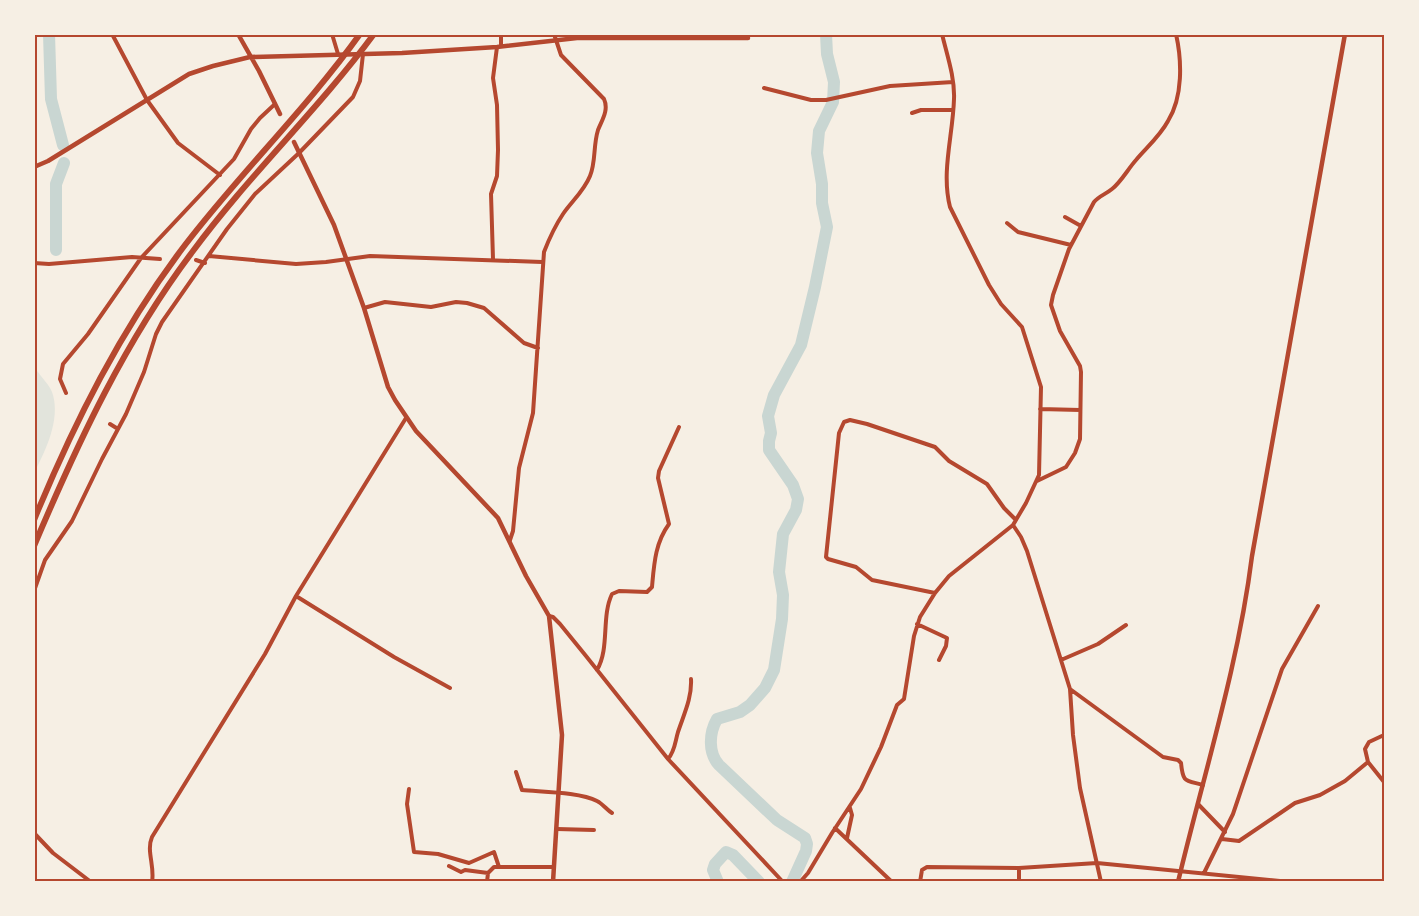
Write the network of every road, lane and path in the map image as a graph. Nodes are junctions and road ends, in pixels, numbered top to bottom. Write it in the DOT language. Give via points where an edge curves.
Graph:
graph roads {
  1 [pos="112,34"];
  2 [pos="238,34"];
  3 [pos="332,34"];
  4 [pos="360,34"];
  5 [pos="374,34"];
  6 [pos="501,34"];
  7 [pos="942,34"];
  8 [pos="1176,34"];
  9 [pos="1345,34"];
  10 [pos="652,36"];
  11 [pos="555,38"];
  12 [pos="748,38"];
  13 [pos="499,46"];
  14 [pos="364,53"];
  15 [pos="338,54"];
  16 [pos="250,57"];
  17 [pos="953,82"];
  18 [pos="765,88"];
  19 [pos="147,100"];
  20 [pos="276,103"];
  21 [pos="953,110"];
  22 [pos="912,113"];
  23 [pos="280,114"];
  24 [pos="294,142"];
  25 [pos="299,153"];
  26 [pos="34,167"];
  27 [pos="219,175"];
  28 [pos="1065,217"];
  29 [pos="1007,223"];
  30 [pos="1081,226"];
  31 [pos="1071,246"];
  32 [pos="210,256"];
  33 [pos="141,258"];
  34 [pos="160,259"];
  35 [pos="347,259"];
  36 [pos="493,259"];
  37 [pos="196,260"];
  38 [pos="205,262"];
  39 [pos="542,262"];
  40 [pos="34,263"];
  41 [pos="364,308"];
  42 [pos="538,348"];
  43 [pos="66,393"];
  44 [pos="1040,409"];
  45 [pos="1080,410"];
  46 [pos="406,418"];
  47 [pos="110,424"];
  48 [pos="679,427"];
  49 [pos="118,429"];
  50 [pos="1037,481"];
  51 [pos="34,520"];
  52 [pos="1015,523"];
  53 [pos="510,540"];
  54 [pos="34,546"];
  55 [pos="34,591"];
  56 [pos="935,594"];
  57 [pos="296,596"];
  58 [pos="1318,606"];
  59 [pos="549,616"];
  60 [pos="917,624"];
  61 [pos="1126,626"];
  62 [pos="939,660"];
  63 [pos="1061,660"];
  64 [pos="597,670"];
  65 [pos="691,679"];
  66 [pos="450,688"];
  67 [pos="1070,689"];
  68 [pos="1384,735"];
  69 [pos="668,759"];
  70 [pos="1368,762"];
  71 [pos="516,772"];
  72 [pos="1384,782"];
  73 [pos="1203,785"];
  74 [pos="409,789"];
  75 [pos="559,793"];
  76 [pos="1198,804"];
  77 [pos="850,808"];
  78 [pos="612,813"];
  79 [pos="835,828"];
  80 [pos="556,829"];
  81 [pos="594,830"];
  82 [pos="34,832"];
  83 [pos="1225,832"];
  84 [pos="847,838"];
  85 [pos="1222,839"];
  86 [pos="1097,863"];
  87 [pos="449,866"];
  88 [pos="499,867"];
  89 [pos="554,867"];
  90 [pos="1019,868"];
  91 [pos="1180,872"];
  92 [pos="488,873"];
  93 [pos="1204,873"];
  94 [pos="1242,876"];
  95 [pos="1281,881"];
  96 [pos="91,882"];
  97 [pos="152,882"];
  98 [pos="487,882"];
  99 [pos="553,882"];
  100 [pos="783,882"];
  101 [pos="800,882"];
  102 [pos="892,882"];
  103 [pos="920,882"];
  104 [pos="1019,882"];
  105 [pos="1101,882"];
  106 [pos="1178,882"];
  107 [pos="1242,882"];
  108 [pos="1290,882"];
  1 -- 19 [label="street"];
  2 -- 16 [label="street"];
  3 -- 15 [label="street"];
  4 -- 51 [label="highway" via="228,191 146,301 93,392"];
  5 -- 54 [label="highway" via="214,225 154,306 101,396"];
  6 -- 13 [label="street"];
  7 -- 17 [label="street"];
  8 -- 30 [label="street" via="1179,79 1170,117 1113,189 1096,199"];
  9 -- 73 [label="street" via="1246,600"];
  10 -- 11 [label="street"];
  10 -- 12 [label="street"];
  11 -- 13 [label="street"];
  11 -- 39 [label="street" via="561,55 604,99 606,108 596,136 590,177 550,235"];
  13 -- 14 [label="street"];
  13 -- 36 [label="street" via="493,78 498,150 491,194"];
  14 -- 15 [label="street"];
  14 -- 25 [label="street" via="358,88"];
  15 -- 16 [label="street"];
  16 -- 19 [label="street" via="189,74"];
  16 -- 20 [label="street"];
  17 -- 18 [label="street" via="890,86 825,100"];
  17 -- 21 [label="street"];
  19 -- 26 [label="street"];
  19 -- 27 [label="street" via="178,143"];
  20 -- 23 [label="street"];
  20 -- 27 [label="street" via="260,118"];
  21 -- 22 [label="street"];
  21 -- 44 [label="street" via="947,172 950,207 989,285 1023,327 1040,383"];
  24 -- 25 [label="street"];
  25 -- 32 [label="street" via="255,194"];
  25 -- 35 [label="street"];
  27 -- 33 [label="street"];
  28 -- 30 [label="street"];
  29 -- 31 [label="street" via="1018,232"];
  30 -- 31 [label="street"];
  31 -- 45 [label="street" via="1051,305 1060,331 1080,366"];
  32 -- 35 [label="street" via="296,264"];
  32 -- 38 [label="street"];
  33 -- 34 [label="street"];
  33 -- 40 [label="street"];
  33 -- 43 [label="street" via="63,364 60,379"];
  35 -- 36 [label="street"];
  35 -- 41 [label="street"];
  36 -- 39 [label="street"];
  37 -- 38 [label="street"];
  38 -- 49 [label="street" via="156,334"];
  39 -- 42 [label="street"];
  41 -- 42 [label="street" via="385,302 431,307 467,303 484,308 524,343"];
  41 -- 46 [label="street" via="388,387"];
  42 -- 53 [label="street" via="533,413 519,468"];
  44 -- 45 [label="street"];
  44 -- 50 [label="street"];
  45 -- 50 [label="street" via="1080,439 1072,459 1061,470"];
  46 -- 53 [label="street" via="498,518"];
  46 -- 57 [label="street"];
  47 -- 49 [label="street"];
  48 -- 64 [label="street" via="659,471 669,524 657,550 652,587 647,592 612,594"];
  49 -- 55 [label="street" via="72,521 45,560"];
  50 -- 52 [label="street"];
  52 -- 56 [label="street" via="954,572"];
  52 -- 56 [label="street" via="987,484 949,461 935,447 867,424 850,420 844,423 839,433 826,557 856,567 872,580"];
  52 -- 63 [label="street"];
  53 -- 59 [label="street"];
  56 -- 60 [label="street"];
  57 -- 66 [label="street"];
  57 -- 97 [label="street" via="265,654 152,837"];
  58 -- 83 [label="street" via="1282,669"];
  59 -- 64 [label="street"];
  59 -- 75 [label="street" via="562,735"];
  60 -- 62 [label="street" via="946,638"];
  60 -- 77 [label="street" via="904,699 897,705 867,779"];
  61 -- 63 [label="street"];
  63 -- 67 [label="street"];
  64 -- 69 [label="street"];
  65 -- 69 [label="street" via="685,718"];
  67 -- 73 [label="street" via="1163,757 1178,760 1185,781"];
  67 -- 86 [label="street" via="1080,788"];
  68 -- 70 [label="street" via="1369,742 1365,749"];
  69 -- 100 [label="street"];
  70 -- 72 [label="street"];
  70 -- 85 [label="street" via="1345,781 1295,803 1239,841"];
  71 -- 75 [label="street" via="522,790"];
  73 -- 76 [label="street"];
  74 -- 88 [label="street" via="407,804 414,852 469,863 494,852"];
  75 -- 78 [label="street" via="596,801"];
  75 -- 80 [label="street"];
  76 -- 83 [label="street"];
  76 -- 91 [label="street"];
  77 -- 79 [label="street"];
  77 -- 84 [label="street"];
  79 -- 84 [label="street"];
  79 -- 101 [label="street"];
  80 -- 81 [label="street"];
  80 -- 89 [label="street"];
  82 -- 96 [label="street" via="53,853"];
  83 -- 85 [label="street"];
  84 -- 102 [label="street"];
  85 -- 93 [label="street"];
  86 -- 90 [label="street"];
  86 -- 91 [label="street"];
  86 -- 105 [label="street"];
  87 -- 92 [label="street" via="461,872"];
  88 -- 89 [label="street"];
  88 -- 92 [label="street"];
  89 -- 99 [label="street"];
  90 -- 103 [label="street" via="927,867 922,870"];
  90 -- 104 [label="street"];
  91 -- 93 [label="street"];
  91 -- 106 [label="street"];
  92 -- 98 [label="street"];
  93 -- 94 [label="street"];
  94 -- 95 [label="street"];
  94 -- 107 [label="street"];
  95 -- 108 [label="street"];
}
